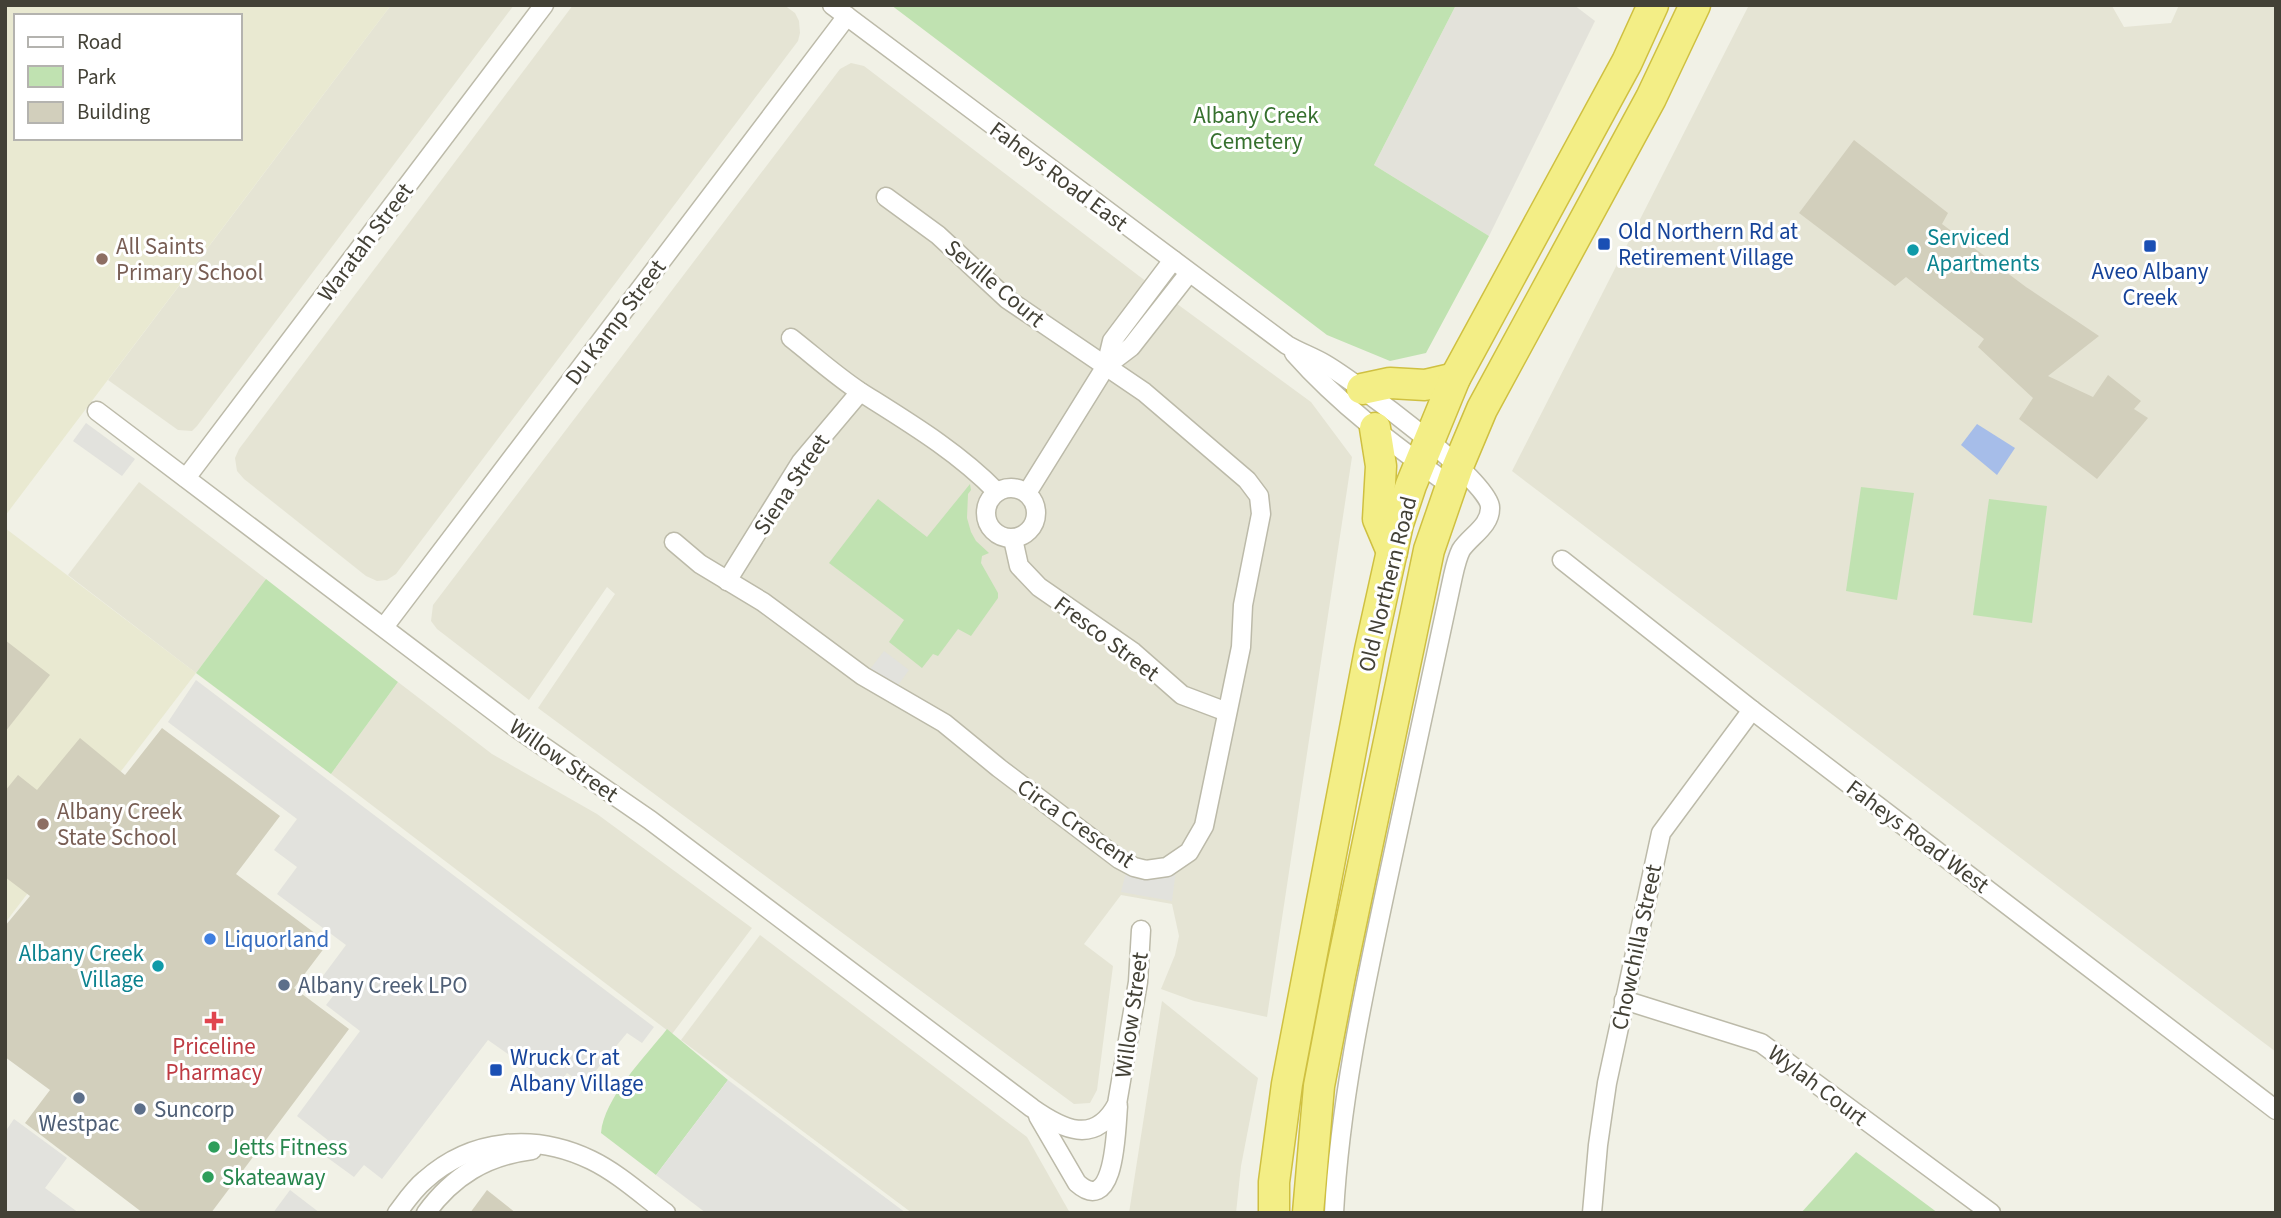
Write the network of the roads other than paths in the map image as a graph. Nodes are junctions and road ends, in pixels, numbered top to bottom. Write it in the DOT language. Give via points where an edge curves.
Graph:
graph roads {
  1 [pos="544,5"];
  2 [pos="1653,5"];
  3 [pos="1695,5"];
  4 [pos="839,11"];
  5 [pos="886,197"];
  6 [pos="1173,260"];
  7 [pos="1189,273"];
  8 [pos="792,338"];
  9 [pos="1287,345"];
  10 [pos="1106,366"];
  11 [pos="1455,378"];
  12 [pos="1362,389"];
  13 [pos="860,392"];
  14 [pos="97,411"];
  15 [pos="1375,428"];
  16 [pos="1424,453"];
  17 [pos="1454,476"];
  18 [pos="186,478"];
  19 [pos="998,492"];
  20 [pos="1027,493"];
  21 [pos="1013,539"];
  22 [pos="674,542"];
  23 [pos="1392,552"];
  24 [pos="1562,560"];
  25 [pos="727,581"];
  26 [pos="384,627"];
  27 [pos="1752,710"];
  28 [pos="1227,712"];
  29 [pos="1141,930"];
  30 [pos="1624,1000"];
  31 [pos="1119,1099"];
  32 [pos="1032,1108"];
  33 [pos="2276,1110"];
  34 [pos="549,1147"];
  35 [pos="397,1213"];
  36 [pos="426,1213"];
  37 [pos="666,1213"];
  38 [pos="1274,1213"];
  39 [pos="1308,1213"];
  40 [pos="1334,1213"];
  41 [pos="1592,1213"];
  42 [pos="1991,1213"];
  1 -- 18 [label="street, Waratah Street"];
  2 -- 11 [label="highway, Old Northern Road" via="1627,62"];
  3 -- 17 [label="highway, Old Northern Road" via="1651,99 1482,408"];
  4 -- 6 [label="street, Faheys Road East"];
  4 -- 26 [label="street, Du Kamp Street"];
  5 -- 10 [label="street, Seville Court" via="938,235 1007,299"];
  6 -- 7 [label="street, Faheys Road East"];
  6 -- 10 [label="street" via="1112,341"];
  7 -- 9 [label="street, Faheys Road East"];
  7 -- 10 [label="street" via="1127,351"];
  8 -- 13 [label="street"];
  9 -- 12 [label="street, Faheys Road East"];
  9 -- 15 [label="street, Faheys Road East" via="1315,378"];
  10 -- 20 [label="street"];
  10 -- 28 [label="street, Circa Crescent" via="1184,424 1259,496 1261,514"];
  11 -- 12 [label="highway"];
  11 -- 16 [label="highway, Old Northern Road"];
  12 -- 16 [label="street, Faheys Road East"];
  13 -- 19 [label="street" via="945,447"];
  13 -- 25 [label="street, Siena Street" via="801,462"];
  14 -- 18 [label="street, Willow Street"];
  15 -- 16 [label="street, Faheys Road East"];
  15 -- 23 [label="highway" via="1381,466 1378,519"];
  16 -- 17 [label="street, Faheys Road East"];
  16 -- 17 [label="street, Faheys Road East"];
  16 -- 23 [label="highway, Old Northern Road"];
  17 -- 39 [label="highway, Old Northern Road" via="1423,575 1340,976 1320,1086"];
  17 -- 40 [label="street" via="1486,494 1491,511 1462,549 1453,576 1345,1096"];
  18 -- 26 [label="street, Willow Street"];
  19 -- 20 [label="street" via="1011,488"];
  19 -- 21 [label="street" via="988,505 987,521 997,534"];
  20 -- 21 [label="street" via="1036,505 1036,521 1027,533"];
  21 -- 28 [label="street, Fresco Street" via="1019,566 1039,587 1126,647 1182,695"];
  22 -- 25 [label="street, Circa Crescent"];
  23 -- 38 [label="highway, Old Northern Road" via="1287,1084"];
  24 -- 27 [label="street, Faheys Road West"];
  25 -- 28 [label="street, Circa Crescent" via="777,612 863,677 939,719 1119,859 1140,869 1157,870 1177,862 1200,835"];
  26 -- 32 [label="street, Willow Street"];
  27 -- 30 [label="street, Chowchilla Street" via="1661,833"];
  27 -- 33 [label="street, Faheys Road West"];
  29 -- 31 [label="street, Willow Street" via="1138,982"];
  30 -- 41 [label="street, Chowchilla Street" via="1601,1120"];
  30 -- 42 [label="street, Wylah Court" via="1761,1043"];
  31 -- 32 [label="street, Willow Street" via="1105,1121 1086,1130 1062,1127"];
  31 -- 32 [label="street, Willow Street" via="1110,1178 1094,1192 1077,1183"];
  34 -- 35 [label="street" via="509,1142 466,1155 429,1176"];
  34 -- 36 [label="street" via="506,1155 468,1171"];
  34 -- 37 [label="street" via="597,1163"];
}
